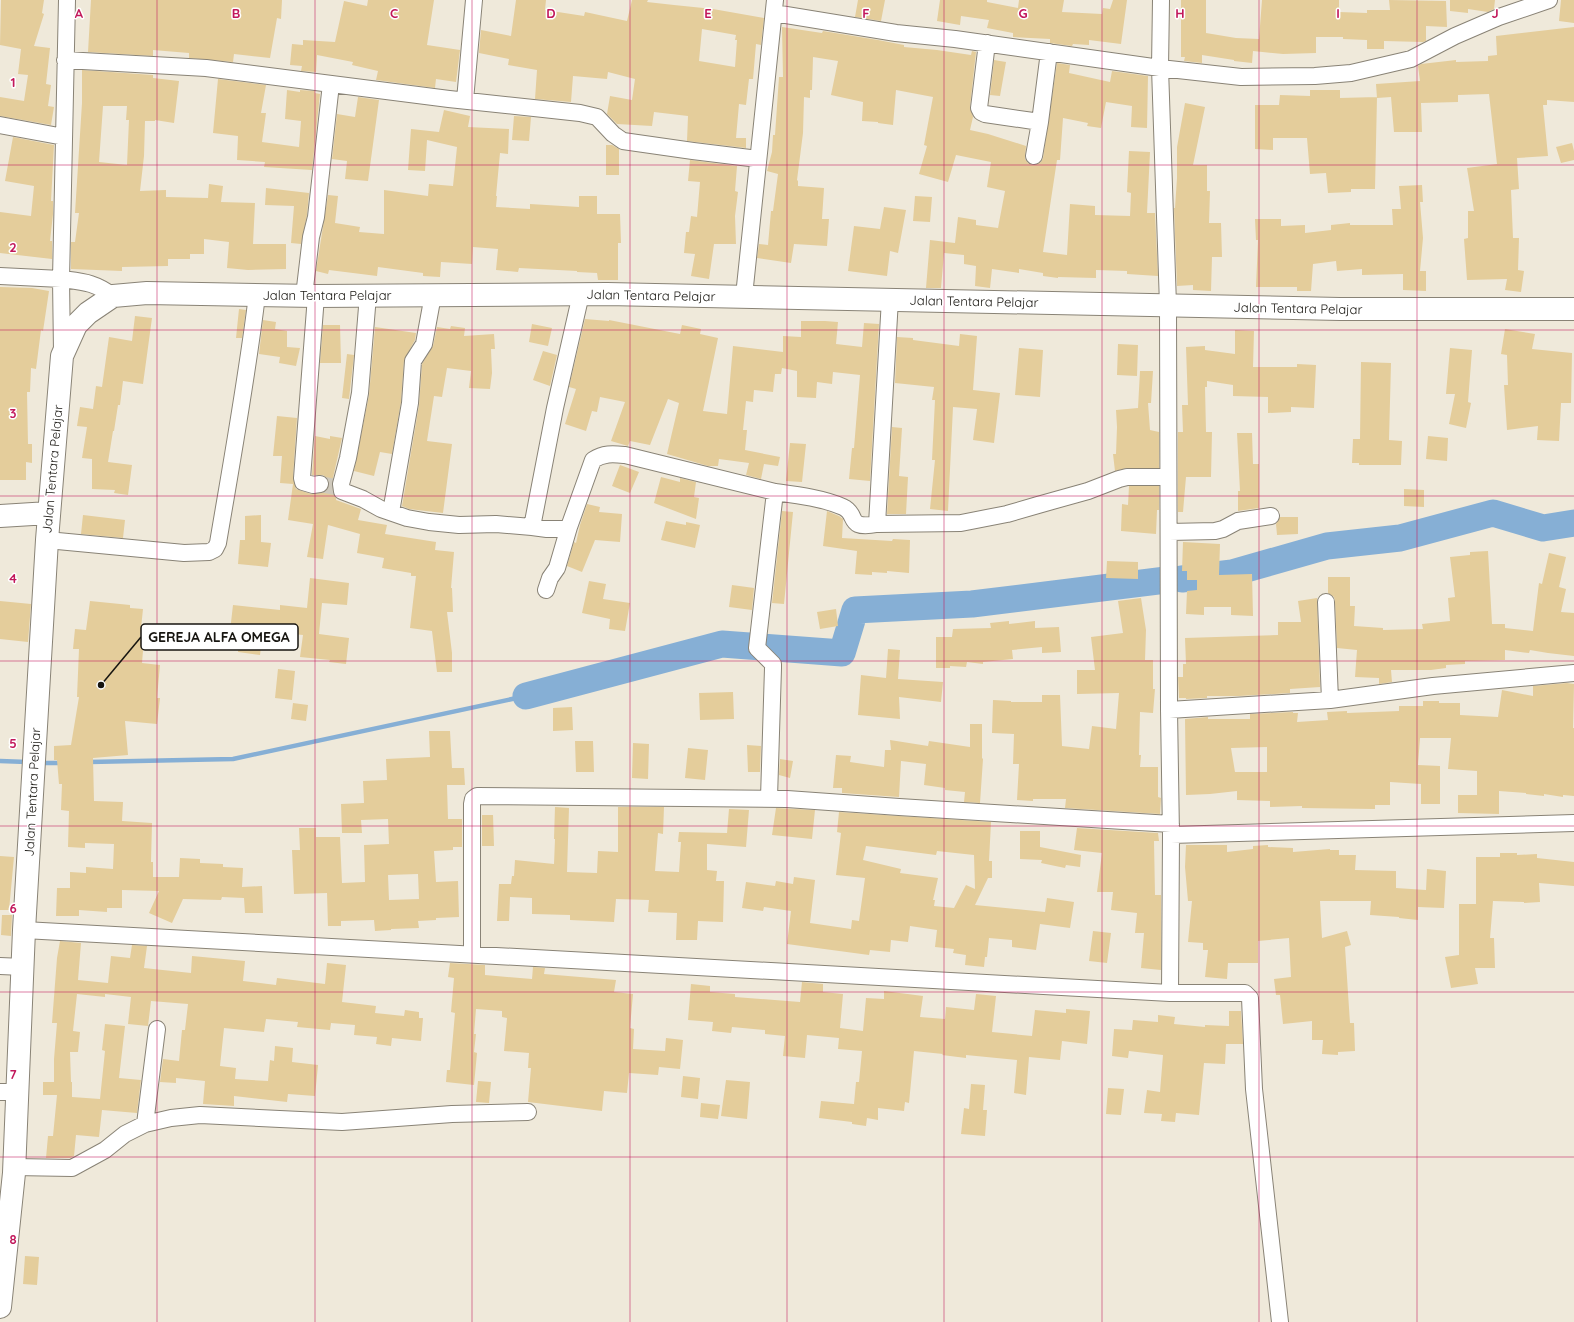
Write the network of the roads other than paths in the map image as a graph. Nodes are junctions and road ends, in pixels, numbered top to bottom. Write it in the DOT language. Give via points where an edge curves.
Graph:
graph roads {
  1 [pos="67,0"];
  2 [pos="474,0"];
  3 [pos="1161,0"];
  4 [pos="1549,0"];
  5 [pos="774,7"];
  6 [pos="987,43"];
  7 [pos="1049,52"];
  8 [pos="65,60"];
  9 [pos="1160,68"];
  10 [pos="331,84"];
  11 [pos="465,100"];
  12 [pos="1040,122"];
  13 [pos="0,125"];
  14 [pos="64,137"];
  15 [pos="1034,156"];
  16 [pos="758,159"];
  17 [pos="0,276"];
  18 [pos="61,279"];
  19 [pos="581,294"];
  20 [pos="257,295"];
  21 [pos="368,295"];
  22 [pos="433,295"];
  23 [pos="113,296"];
  24 [pos="310,296"];
  25 [pos="744,296"];
  26 [pos="890,299"];
  27 [pos="1168,305"];
  28 [pos="1574,309"];
  29 [pos="62,356"];
  30 [pos="1168,477"];
  31 [pos="320,484"];
  32 [pos="775,492"];
  33 [pos="391,512"];
  34 [pos="49,513"];
  35 [pos="0,516"];
  36 [pos="1271,516"];
  37 [pos="877,524"];
  38 [pos="532,527"];
  39 [pos="569,527"];
  40 [pos="1168,532"];
  41 [pos="47,540"];
  42 [pos="546,590"];
  43 [pos="1326,602"];
  44 [pos="1574,672"];
  45 [pos="1330,700"];
  46 [pos="1169,710"];
  47 [pos="769,798"];
  48 [pos="1574,824"];
  49 [pos="1171,830"];
  50 [pos="24,930"];
  51 [pos="472,954"];
  52 [pos="0,966"];
  53 [pos="23,966"];
  54 [pos="1170,993"];
  55 [pos="157,1029"];
  56 [pos="9,1092"];
  57 [pos="528,1112"];
  58 [pos="145,1124"];
  59 [pos="9,1157"];
  60 [pos="0,1307"];
  61 [pos="1280,1322"];
  1 -- 8 [label="street"];
  2 -- 11 [label="street"];
  3 -- 9 [label="street"];
  4 -- 9 [label="street" via="1499,17 1411,59 1351,73 1241,77"];
  5 -- 6 [label="street" via="896,32"];
  5 -- 16 [label="street"];
  6 -- 7 [label="street"];
  6 -- 12 [label="street" via="979,108 981,112"];
  7 -- 9 [label="street"];
  7 -- 12 [label="street"];
  8 -- 10 [label="street" via="206,68"];
  8 -- 14 [label="street"];
  9 -- 27 [label="street"];
  10 -- 11 [label="street"];
  10 -- 24 [label="street" via="316,217 311,237"];
  11 -- 16 [label="street" via="580,113 598,117 623,141"];
  12 -- 15 [label="street"];
  13 -- 14 [label="street"];
  14 -- 18 [label="street"];
  16 -- 25 [label="street"];
  17 -- 18 [label="street"];
  18 -- 23 [label="street" via="90,283"];
  18 -- 29 [label="street"];
  19 -- 22 [label="highway, Jalan Tentara Pelajar"];
  19 -- 25 [label="highway, Jalan Tentara Pelajar"];
  19 -- 38 [label="street"];
  20 -- 23 [label="highway, Jalan Tentara Pelajar" via="147,293"];
  20 -- 24 [label="highway, Jalan Tentara Pelajar"];
  20 -- 41 [label="street" via="215,549 209,552 184,552"];
  21 -- 22 [label="highway, Jalan Tentara Pelajar"];
  21 -- 24 [label="highway, Jalan Tentara Pelajar"];
  21 -- 33 [label="street" via="360,392 340,488 344,493"];
  22 -- 33 [label="street" via="424,344 413,360 410,403"];
  23 -- 29 [label="highway, Jalan Tentara Pelajar" via="88,313 76,325"];
  24 -- 31 [label="street" via="302,478 306,484"];
  25 -- 26 [label="highway, Jalan Tentara Pelajar"];
  26 -- 27 [label="highway, Jalan Tentara Pelajar"];
  26 -- 37 [label="street"];
  27 -- 28 [label="highway, Jalan Tentara Pelajar" via="1410,310"];
  27 -- 30 [label="street"];
  29 -- 34 [label="highway, Jalan Tentara Pelajar"];
  30 -- 37 [label="street" via="1127,477 1007,514 961,523"];
  30 -- 40 [label="street"];
  32 -- 37 [label="street" via="831,503 845,508 856,523 865,526"];
  32 -- 39 [label="street" via="625,455 601,455 593,460"];
  32 -- 47 [label="street" via="757,646 773,668"];
  33 -- 38 [label="street" via="439,524"];
  34 -- 35 [label="highway"];
  34 -- 41 [label="highway, Jalan Tentara Pelajar"];
  36 -- 40 [label="street" via="1238,521 1215,531"];
  38 -- 39 [label="street"];
  39 -- 42 [label="street" via="557,568"];
  40 -- 46 [label="street"];
  41 -- 50 [label="highway, Jalan Tentara Pelajar"];
  43 -- 45 [label="street"];
  44 -- 45 [label="street" via="1433,686"];
  45 -- 46 [label="street"];
  46 -- 49 [label="street"];
  47 -- 49 [label="street"];
  47 -- 51 [label="street" via="473,798"];
  48 -- 49 [label="street"];
  49 -- 54 [label="street"];
  50 -- 51 [label="street"];
  50 -- 53 [label="highway, Jalan Tentara Pelajar"];
  51 -- 54 [label="street"];
  52 -- 53 [label="street"];
  53 -- 56 [label="highway, Jalan Tentara Pelajar"];
  54 -- 61 [label="street" via="1245,993 1250,998 1254,1089"];
  55 -- 58 [label="street"];
  56 -- 59 [label="highway, Jalan Tentara Pelajar"];
  57 -- 58 [label="street" via="452,1114 342,1122 200,1115"];
  58 -- 59 [label="street" via="125,1134 100,1154 72,1168"];
  59 -- 60 [label="highway, Jalan Tentara Pelajar"];
}
